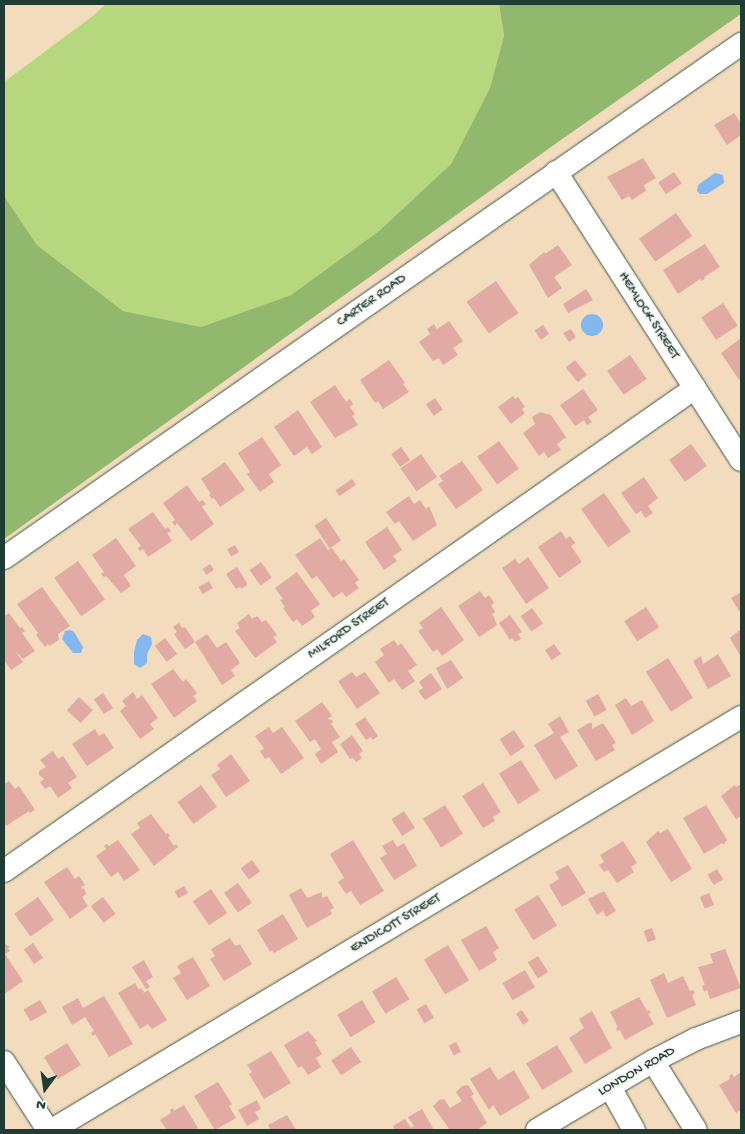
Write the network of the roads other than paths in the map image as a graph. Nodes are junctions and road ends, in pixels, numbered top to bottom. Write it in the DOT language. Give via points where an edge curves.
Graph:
graph roads {
  1 [pos="741,44"];
  2 [pos="556,172"];
  3 [pos="695,388"];
  4 [pos="741,460"];
  5 [pos="4,558"];
  6 [pos="741,717"];
  7 [pos="4,870"];
  8 [pos="741,1022"];
  9 [pos="652,1061"];
  10 [pos="4,1062"];
  11 [pos="610,1087"];
  12 [pos="48,1130"];
  13 [pos="52,1130"];
  14 [pos="537,1130"];
  15 [pos="634,1130"];
  16 [pos="696,1130"];
  1 -- 2 [label="street, CARTER ROAD"];
  2 -- 3 [label="street, HEMLOCK STREET"];
  2 -- 5 [label="street, CARTER ROAD"];
  3 -- 4 [label="street, HEMLOCK STREET"];
  3 -- 7 [label="street, MILFORD STREET"];
  6 -- 13 [label="street, ENDICOTT STREET"];
  8 -- 9 [label="street, LONDON ROAD"];
  9 -- 11 [label="street, LONDON ROAD"];
  9 -- 16 [label="street"];
  10 -- 12 [label="street"];
  11 -- 14 [label="street, LONDON ROAD"];
  11 -- 15 [label="street"];
}
